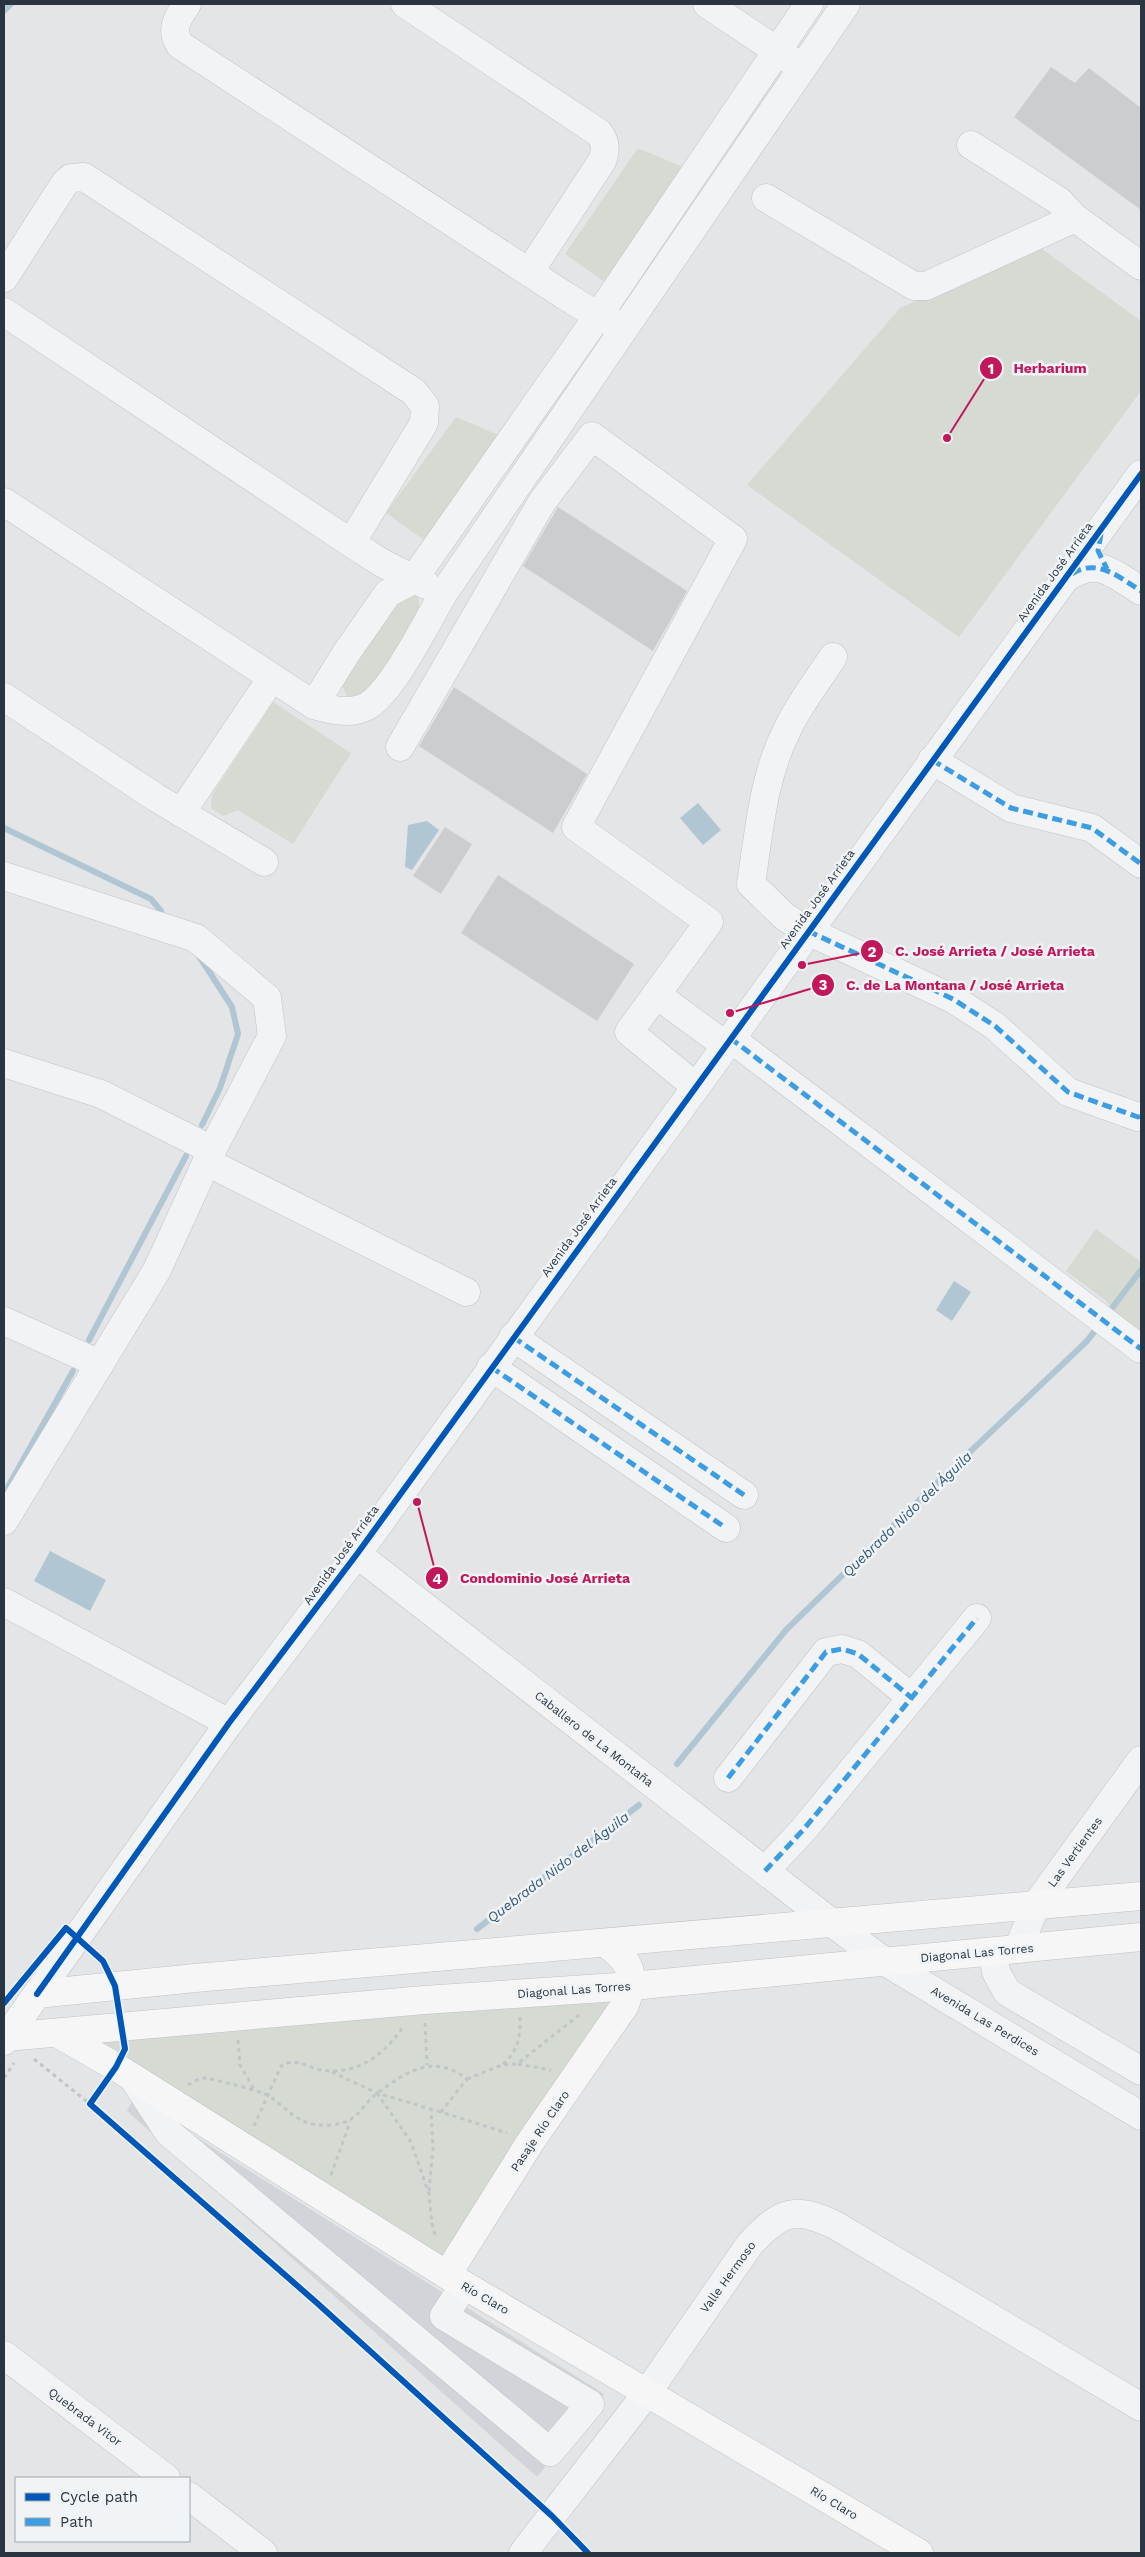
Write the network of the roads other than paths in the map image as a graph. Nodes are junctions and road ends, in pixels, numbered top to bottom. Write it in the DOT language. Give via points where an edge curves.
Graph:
graph roads {
  1 [pos="187,4"];
  2 [pos="405,4"];
  3 [pos="707,4"];
  4 [pos="808,4"];
  5 [pos="846,4"];
  6 [pos="776,50"];
  7 [pos="801,67"];
  8 [pos="970,145"];
  9 [pos="766,198"];
  10 [pos="1075,218"];
  11 [pos="1141,266"];
  12 [pos="530,271"];
  13 [pos="4,278"];
  14 [pos="4,312"];
  15 [pos="598,316"];
  16 [pos="624,327"];
  17 [pos="1141,474"];
  18 [pos="4,502"];
  19 [pos="1106,522"];
  20 [pos="350,544"];
  21 [pos="1107,569"];
  22 [pos="1064,579"];
  23 [pos="413,580"];
  24 [pos="445,591"];
  25 [pos="1141,591"];
  26 [pos="833,657"];
  27 [pos="270,678"];
  28 [pos="4,697"];
  29 [pos="314,705"];
  30 [pos="400,747"];
  31 [pos="932,760"];
  32 [pos="181,812"];
  33 [pos="264,862"];
  34 [pos="1141,864"];
  35 [pos="4,876"];
  36 [pos="808,931"];
  37 [pos="658,995"];
  38 [pos="728,1041"];
  39 [pos="4,1063"];
  40 [pos="695,1086"];
  41 [pos="1141,1116"];
  42 [pos="210,1156"];
  43 [pos="466,1292"];
  44 [pos="4,1321"];
  45 [pos="513,1337"];
  46 [pos="1141,1349"];
  47 [pos="100,1364"];
  48 [pos="491,1367"];
  49 [pos="744,1495"];
  50 [pos="4,1521"];
  51 [pos="726,1528"];
  52 [pos="357,1554"];
  53 [pos="4,1602"];
  54 [pos="977,1618"];
  55 [pos="912,1698"];
  56 [pos="229,1723"];
  57 [pos="1141,1760"];
  58 [pos="728,1778"];
  59 [pos="764,1871"];
  60 [pos="1141,1896"];
  61 [pos="1036,1905"];
  62 [pos="832,1923"];
  63 [pos="1141,1937"];
  64 [pos="605,1943"];
  65 [pos="1005,1950"];
  66 [pos="884,1961"];
  67 [pos="632,1986"];
  68 [pos="37,1994"];
  69 [pos="57,2033"];
  70 [pos="9,2045"];
  71 [pos="1141,2071"];
  72 [pos="133,2078"];
  73 [pos="1141,2116"];
  74 [pos="455,2280"];
  75 [pos="4,2355"];
  76 [pos="647,2392"];
  77 [pos="1141,2407"];
  78 [pos="165,2477"];
  79 [pos="190,2497"];
  80 [pos="263,2553"];
  81 [pos="523,2553"];
  82 [pos="919,2553"];
  1 -- 12 [label="street" via="176,23 176,39 180,45"];
  2 -- 12 [label="street" via="599,133 604,140 602,161"];
  3 -- 6 [label="street"];
  4 -- 6 [label="street"];
  5 -- 7 [label="street"];
  6 -- 7 [label="street"];
  6 -- 15 [label="street"];
  7 -- 16 [label="street"];
  8 -- 10 [label="street" via="1059,201"];
  9 -- 10 [label="street" via="914,286 926,286"];
  10 -- 11 [label="street"];
  12 -- 15 [label="street"];
  13 -- 20 [label="street" via="65,183 77,176 84,177 414,392 425,406 424,423"];
  14 -- 20 [label="street"];
  15 -- 16 [label="street"];
  15 -- 23 [label="street"];
  16 -- 24 [label="street"];
  17 -- 19 [label="street, Avenida José Arrieta"];
  18 -- 27 [label="street"];
  19 -- 21 [label="street" via="1098,551"];
  19 -- 22 [label="street, Avenida José Arrieta"];
  20 -- 23 [label="street"];
  21 -- 22 [label="street" via="1086,567"];
  21 -- 25 [label="street"];
  22 -- 31 [label="street, Avenida José Arrieta"];
  23 -- 24 [label="street"];
  23 -- 29 [label="street" via="388,593"];
  24 -- 29 [label="street" via="386,691 366,707 348,712"];
  26 -- 36 [label="street" via="788,728 771,771 761,812 751,884 785,917"];
  27 -- 29 [label="street"];
  27 -- 32 [label="street"];
  28 -- 32 [label="street"];
  30 -- 37 [label="street" via="542,502 592,436 734,538 576,827 708,922"];
  31 -- 34 [label="street" via="1011,808 1092,828"];
  31 -- 36 [label="street, Avenida José Arrieta"];
  32 -- 33 [label="street"];
  35 -- 42 [label="street" via="196,938 267,998 272,1036"];
  36 -- 38 [label="street, Avenida José Arrieta"];
  36 -- 41 [label="street" via="954,999 995,1026 1068,1092"];
  37 -- 38 [label="street"];
  37 -- 40 [label="street" via="629,1032"];
  38 -- 40 [label="street, Avenida José Arrieta"];
  38 -- 46 [label="street"];
  39 -- 42 [label="street" via="101,1094"];
  40 -- 45 [label="street, Avenida José Arrieta"];
  42 -- 43 [label="street"];
  42 -- 47 [label="street" via="157,1270"];
  44 -- 47 [label="street"];
  45 -- 48 [label="street, Avenida José Arrieta"];
  45 -- 49 [label="street"];
  47 -- 50 [label="street"];
  48 -- 51 [label="street"];
  48 -- 52 [label="street, Avenida José Arrieta"];
  52 -- 56 [label="street, Avenida José Arrieta"];
  52 -- 59 [label="street, Caballero de La Montaña"];
  53 -- 56 [label="street"];
  54 -- 55 [label="street"];
  55 -- 58 [label="street" via="858,1654 842,1649 826,1652"];
  55 -- 59 [label="street" via="804,1829"];
  56 -- 68 [label="street, Avenida José Arrieta"];
  57 -- 61 [label="street, Las Vertientes"];
  59 -- 62 [label="street, Caballero de La Montaña"];
  60 -- 61 [label="main road"];
  61 -- 62 [label="main road"];
  61 -- 65 [label="street, Las Vertientes"];
  62 -- 64 [label="main road"];
  62 -- 66 [label="street, Avenida Las Perdices"];
  63 -- 65 [label="main road, Diagonal Las Torres"];
  64 -- 67 [label="main road" via="624,1959"];
  64 -- 68 [label="main road"];
  65 -- 66 [label="main road, Diagonal Las Torres"];
  65 -- 71 [label="street" via="996,1972 1007,1992"];
  66 -- 67 [label="main road, Diagonal Las Torres"];
  66 -- 73 [label="street, Avenida Las Perdices"];
  67 -- 69 [label="main road, Diagonal Las Torres" via="424,2000"];
  67 -- 74 [label="main road, Pasaje Río Claro" via="625,2005 532,2141"];
  68 -- 70 [label="main road, Avenida José Arrieta"];
  69 -- 70 [label="main road, Diagonal Las Torres"];
  69 -- 72 [label="main road, Río Claro"];
  72 -- 74 [label="main road, Río Claro"];
  72 -- 74 [label="street" via="169,2133 550,2452 590,2404 444,2316"];
  74 -- 76 [label="main road, Río Claro"];
  75 -- 78 [label="street, Quebrada Vitor"];
  76 -- 77 [label="street, Valle Hermoso" via="750,2244 767,2226 784,2216 800,2213 815,2215 835,2225"];
  76 -- 81 [label="street, Valle Hermoso"];
  76 -- 82 [label="main road, Río Claro"];
  79 -- 80 [label="street"];
}
